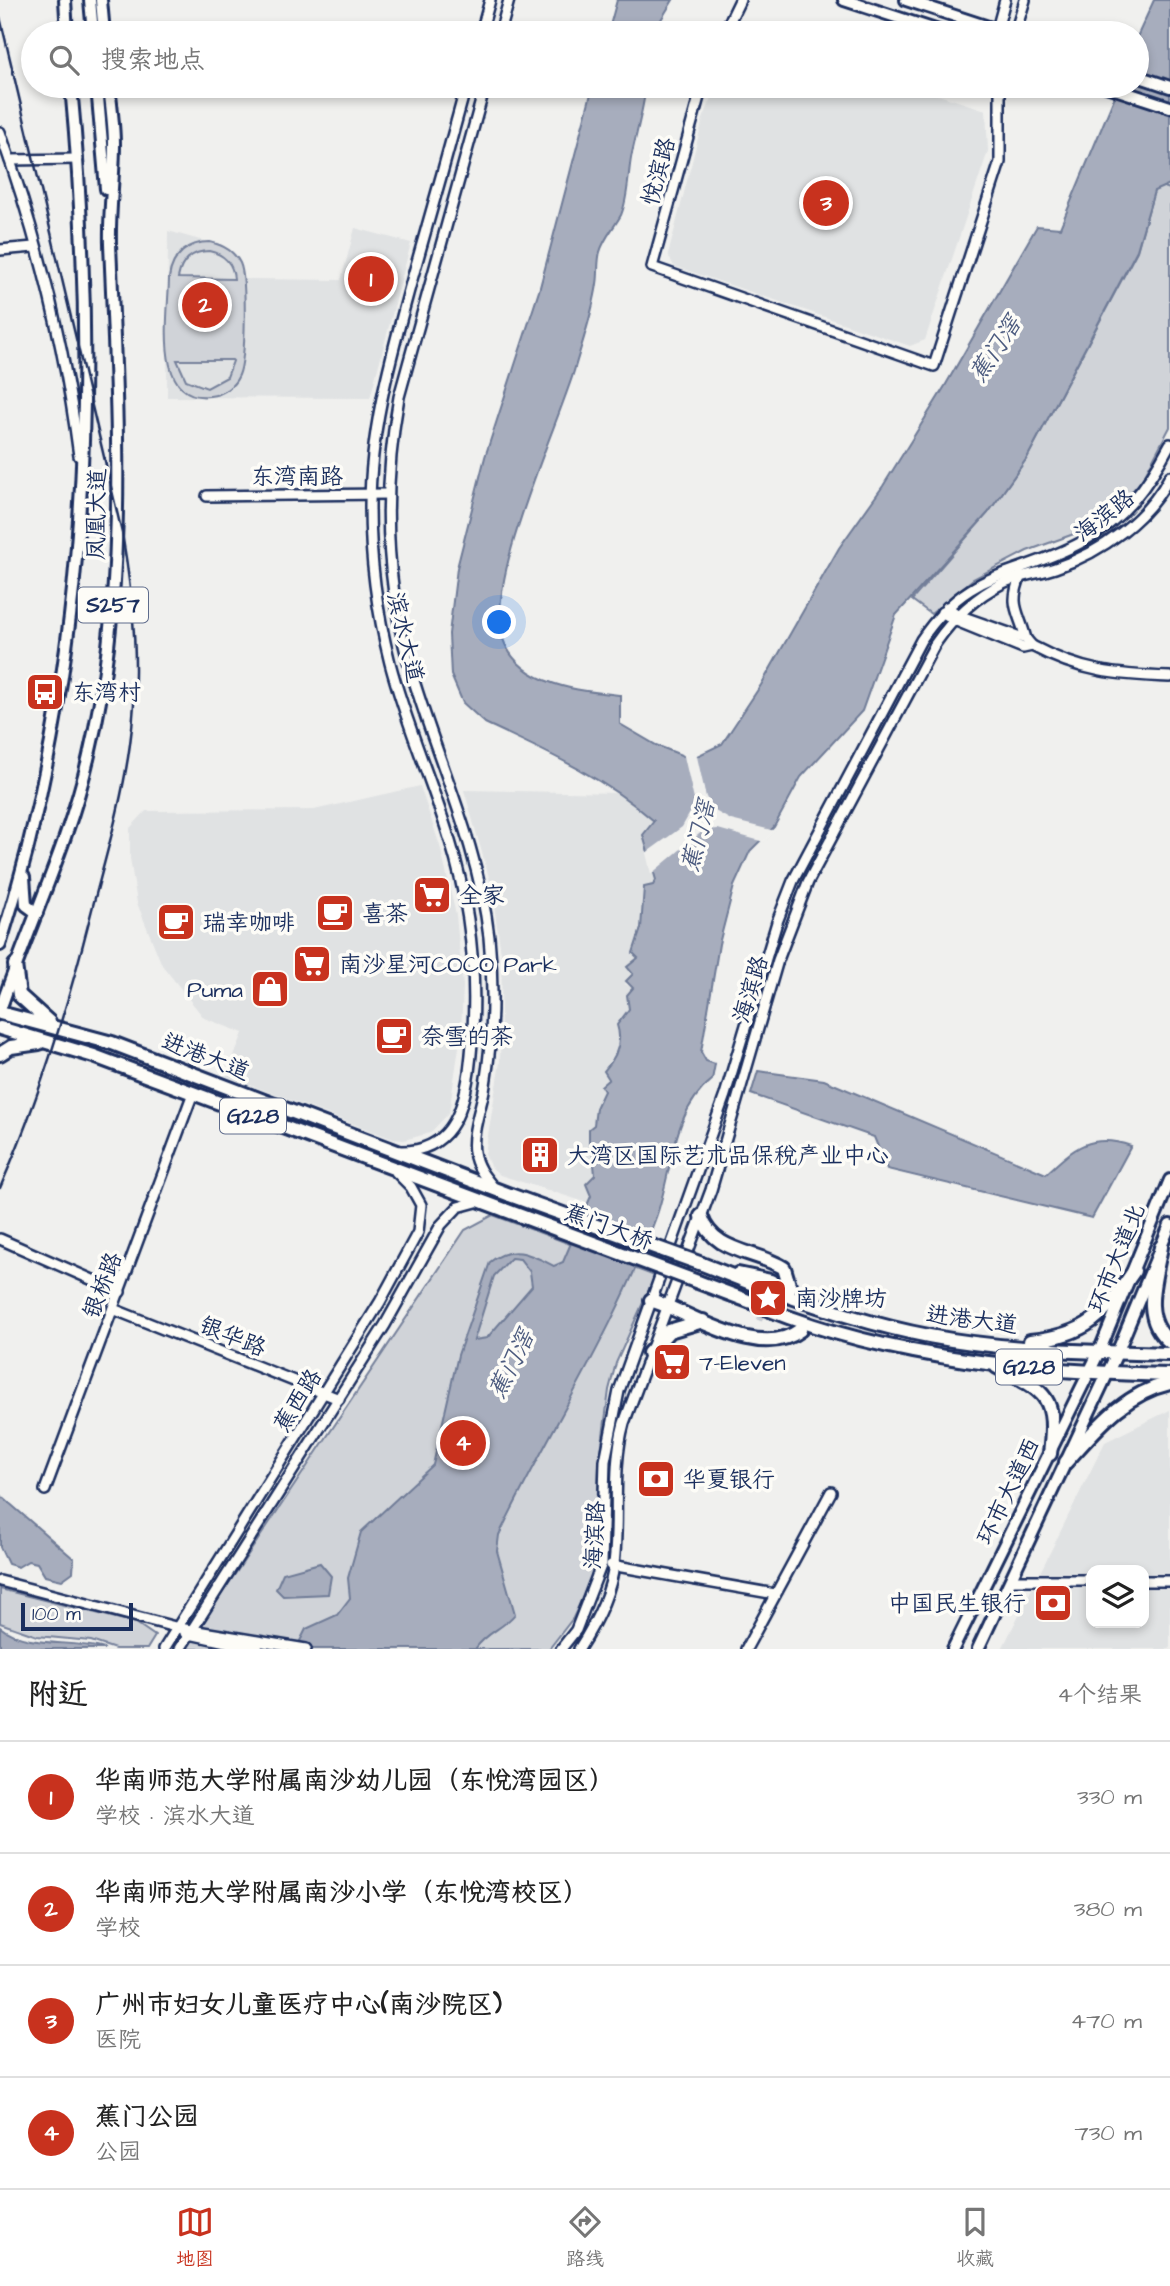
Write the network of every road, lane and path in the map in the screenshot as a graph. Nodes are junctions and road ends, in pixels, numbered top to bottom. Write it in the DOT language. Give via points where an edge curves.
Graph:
graph roads {
  1 [pos="65,0"];
  2 [pos="90,0"];
  3 [pos="101,0"];
  4 [pos="490,0"];
  5 [pos="509,0"];
  6 [pos="740,0"];
  7 [pos="844,0"];
  8 [pos="906,0"];
  9 [pos="1004,0"];
  10 [pos="1025,0"];
  11 [pos="66,21"];
  12 [pos="92,21"];
  13 [pos="103,21"];
  14 [pos="484,21"];
  15 [pos="503,21"];
  16 [pos="730,21"];
  17 [pos="908,21"];
  18 [pos="966,21"];
  19 [pos="998,21"];
  20 [pos="1019,21"];
  21 [pos="1149,80"];
  22 [pos="1170,87"];
  23 [pos="72,98"];
  24 [pos="98,98"];
  25 [pos="110,98"];
  26 [pos="463,98"];
  27 [pos="482,98"];
  28 [pos="699,98"];
  29 [pos="1000,98"];
  30 [pos="1142,98"];
  31 [pos="1170,107"];
  32 [pos="0,132"];
  33 [pos="78,159"];
  34 [pos="10,160"];
  35 [pos="110,230"];
  36 [pos="34,247"];
  37 [pos="0,250"];
  38 [pos="1170,444"];
  39 [pos="1170,475"];
  40 [pos="81,492"];
  41 [pos="388,494"];
  42 [pos="370,495"];
  43 [pos="207,496"];
  44 [pos="1021,575"];
  45 [pos="945,609"];
  46 [pos="956,617"];
  47 [pos="1029,642"];
  48 [pos="1170,677"];
  49 [pos="24,868"];
  50 [pos="37,913"];
  51 [pos="0,945"];
  52 [pos="15,965"];
  53 [pos="0,1011"];
  54 [pos="55,1026"];
  55 [pos="0,1028"];
  56 [pos="51,1042"];
  57 [pos="0,1054"];
  58 [pos="193,1093"];
  59 [pos="392,1150"];
  60 [pos="392,1168"];
  61 [pos="1170,1180"];
  62 [pos="496,1189"];
  63 [pos="510,1195"];
  64 [pos="480,1201"];
  65 [pos="505,1210"];
  66 [pos="701,1216"];
  67 [pos="1170,1225"];
  68 [pos="418,1232"];
  69 [pos="0,1239"];
  70 [pos="433,1240"];
  71 [pos="1161,1247"];
  72 [pos="1134,1271"];
  73 [pos="772,1286"];
  74 [pos="790,1288"];
  75 [pos="120,1292"];
  76 [pos="651,1300"];
  77 [pos="666,1305"];
  78 [pos="113,1309"];
  79 [pos="763,1311"];
  80 [pos="705,1321"];
  81 [pos="898,1329"];
  82 [pos="800,1330"];
  83 [pos="962,1341"];
  84 [pos="1170,1342"];
  85 [pos="993,1344"];
  86 [pos="889,1347"];
  87 [pos="1099,1352"];
  88 [pos="649,1353"];
  89 [pos="1117,1353"];
  90 [pos="1170,1354"];
  91 [pos="949,1357"];
  92 [pos="990,1363"];
  93 [pos="1090,1373"];
  94 [pos="1107,1373"];
  95 [pos="1170,1375"];
  96 [pos="1170,1383"];
  97 [pos="324,1393"];
  98 [pos="338,1399"];
  99 [pos="1048,1458"];
  100 [pos="1064,1466"];
  101 [pos="45,1490"];
  102 [pos="831,1492"];
  103 [pos="602,1563"];
  104 [pos="614,1565"];
  105 [pos="1011,1580"];
  106 [pos="1086,1580"];
  107 [pos="0,1581"];
  108 [pos="1149,1581"];
  109 [pos="1170,1581"];
  110 [pos="775,1594"];
  111 [pos="179,1628"];
  112 [pos="192,1632"];
  113 [pos="228,1639"];
  114 [pos="164,1649"];
  115 [pos="180,1649"];
  116 [pos="258,1649"];
  117 [pos="306,1649"];
  118 [pos="561,1649"];
  119 [pos="579,1649"];
  120 [pos="746,1649"];
  121 [pos="953,1649"];
  122 [pos="978,1649"];
  1 -- 11 [label="main road"];
  2 -- 12 [label="main road"];
  3 -- 13 [label="main road"];
  4 -- 14 [label="street"];
  5 -- 15 [label="street"];
  6 -- 16 [label="street"];
  7 -- 17 [label="main road"];
  8 -- 18 [label="main road"];
  9 -- 19 [label="street"];
  10 -- 20 [label="street"];
  21 -- 22 [label="main road"];
  23 -- 33 [label="main road, 凤凰大道 / S257"];
  24 -- 35 [label="main road, S257"];
  25 -- 35 [label="main road, 凤凰大道 / S257" via="114,143"];
  26 -- 42 [label="street, 滨水大道" via="388,366"];
  27 -- 41 [label="street, 滨水大道" via="402,384"];
  28 -- 29 [label="street, 悦滨路" via="652,267 934,366 1000,162"];
  30 -- 31 [label="main road"];
  32 -- 34 [label="street, 凤凰大道"];
  33 -- 34 [label="street"];
  33 -- 40 [label="main road, 凤凰大道 / S257" via="86,314"];
  34 -- 36 [label="street, 凤凰大道"];
  35 -- 50 [label="main road, 凤凰大道 / S257" via="118,561 89,756"];
  36 -- 37 [label="street"];
  36 -- 40 [label="street, 凤凰大道" via="70,392"];
  38 -- 45 [label="street, 海滨路" via="1151,482 1112,521 1065,550 986,579"];
  39 -- 44 [label="street, 海滨路" via="1140,516 1110,541 1059,567"];
  40 -- 49 [label="main road, 凤凰大道 / S257" via="61,697"];
  41 -- 42 [label="street, 东湾南路"];
  41 -- 62 [label="street, 滨水大道" via="390,557 402,637 468,837 485,911 491,960 491,1036 473,1149 477,1165"];
  42 -- 43 [label="street, 东湾南路"];
  42 -- 59 [label="street, 滨水大道" via="372,559 384,641 457,866 474,986 471,1059 459,1118 445,1136 426,1147"];
  44 -- 46 [label="street, 海滨路" via="988,592"];
  44 -- 47 [label="street" via="1014,609"];
  45 -- 46 [label="street"];
  45 -- 76 [label="street, 海滨路" via="921,640 793,881 730,1078"];
  46 -- 47 [label="street" via="1023,648"];
  46 -- 66 [label="street, 海滨路" via="935,644 808,882 778,960"];
  47 -- 48 [label="street" via="1066,663 1102,673"];
  49 -- 50 [label="main road" via="26,905"];
  49 -- 51 [label="main road, 凤凰大道 / S257"];
  50 -- 52 [label="main road, 凤凰大道 / S257"];
  52 -- 53 [label="main road, 凤凰大道 / S257"];
  52 -- 54 [label="highway" via="19,995"];
  53 -- 54 [label="highway, 进港大道 / G228"];
  54 -- 59 [label="highway, 进港大道 / G228"];
  55 -- 56 [label="highway, 进港大道 / G228"];
  56 -- 57 [label="highway" via="11,1047"];
  56 -- 58 [label="highway, 进港大道 / G228"];
  58 -- 60 [label="highway, 进港大道 / G228"];
  58 -- 75 [label="street, 银桥路"];
  59 -- 62 [label="highway, 进港大道 / G228"];
  60 -- 64 [label="highway, 进港大道 / G228"];
  60 -- 68 [label="street" via="421,1205"];
  61 -- 72 [label="main road, 环市大道北"];
  62 -- 63 [label="highway, 进港大道 / G228"];
  63 -- 73 [label="highway, 蕉门大桥 / G228, bridge" via="719,1272 753,1275"];
  64 -- 65 [label="highway, 进港大道 / G228"];
  64 -- 70 [label="street, 蕉西路" via="458,1207"];
  65 -- 79 [label="highway, 蕉门大桥 / G228, bridge" via="716,1288 734,1303"];
  66 -- 74 [label="highway" via="706,1232 717,1240 784,1268"];
  66 -- 77 [label="street, 海滨路"];
  67 -- 71 [label="main road, 环市大道北"];
  68 -- 70 [label="street" via="426,1230"];
  68 -- 97 [label="street, 蕉西路"];
  69 -- 75 [label="street"];
  70 -- 98 [label="street, 蕉西路"];
  71 -- 84 [label="highway" via="1152,1311 1155,1326"];
  71 -- 89 [label="main road, 环市大道北"];
  72 -- 85 [label="highway" via="1100,1316 1085,1328 1052,1339"];
  72 -- 87 [label="main road, 环市大道北"];
  73 -- 74 [label="highway"];
  73 -- 81 [label="highway, 进港大道 / G228"];
  74 -- 81 [label="highway" via="874,1316"];
  75 -- 78 [label="street, 银桥路"];
  76 -- 77 [label="highway"];
  76 -- 103 [label="street, 海滨路" via="610,1425"];
  77 -- 80 [label="highway"];
  77 -- 88 [label="street, 海滨路"];
  78 -- 97 [label="street, 银华路"];
  78 -- 101 [label="street, 银桥路"];
  79 -- 82 [label="highway"];
  79 -- 86 [label="highway, 进港大道 / G228"];
  80 -- 82 [label="highway" via="764,1342"];
  80 -- 88 [label="highway" via="670,1331"];
  81 -- 83 [label="highway, 进港大道 / G228"];
  82 -- 86 [label="highway"];
  83 -- 85 [label="highway, 进港大道 / G228"];
  83 -- 91 [label="highway" via="959,1353"];
  85 -- 87 [label="highway, 进港大道 / G228"];
  86 -- 91 [label="highway, 进港大道 / G228"];
  87 -- 89 [label="highway, 进港大道 / G228"];
  87 -- 93 [label="main road, 环市大道西"];
  88 -- 104 [label="street, 海滨路" via="617,1447"];
  89 -- 90 [label="highway, 进港大道 / G228"];
  89 -- 94 [label="main road, 环市大道西"];
  91 -- 92 [label="highway, 进港大道 / G228"];
  92 -- 93 [label="highway, 进港大道 / G228"];
  92 -- 99 [label="highway" via="1034,1385 1050,1403 1053,1426"];
  93 -- 94 [label="highway, 进港大道 / G228"];
  93 -- 99 [label="main road, 环市大道西"];
  94 -- 95 [label="highway, 进港大道 / G228"];
  94 -- 100 [label="main road, 环市大道西"];
  96 -- 100 [label="highway" via="1110,1413"];
  97 -- 98 [label="street, 银华路"];
  97 -- 111 [label="street, 蕉西路"];
  98 -- 112 [label="street, 蕉西路"];
  99 -- 100 [label="main road"];
  99 -- 121 [label="main road, 环市大道西"];
  100 -- 105 [label="main road, 环市大道西"];
  102 -- 110 [label="street"];
  103 -- 104 [label="street"];
  103 -- 118 [label="street, 海滨路" via="576,1630"];
  104 -- 110 [label="street"];
  104 -- 119 [label="street, 海滨路" via="592,1629"];
  105 -- 106 [label="street"];
  105 -- 122 [label="main road, 环市大道西"];
  107 -- 111 [label="street"];
  108 -- 109 [label="street"];
  110 -- 120 [label="street"];
  111 -- 112 [label="street"];
  111 -- 114 [label="street, 蕉西路"];
  112 -- 113 [label="street"];
  112 -- 115 [label="street, 蕉西路"];
  113 -- 116 [label="street"];
  113 -- 117 [label="street"];
}
